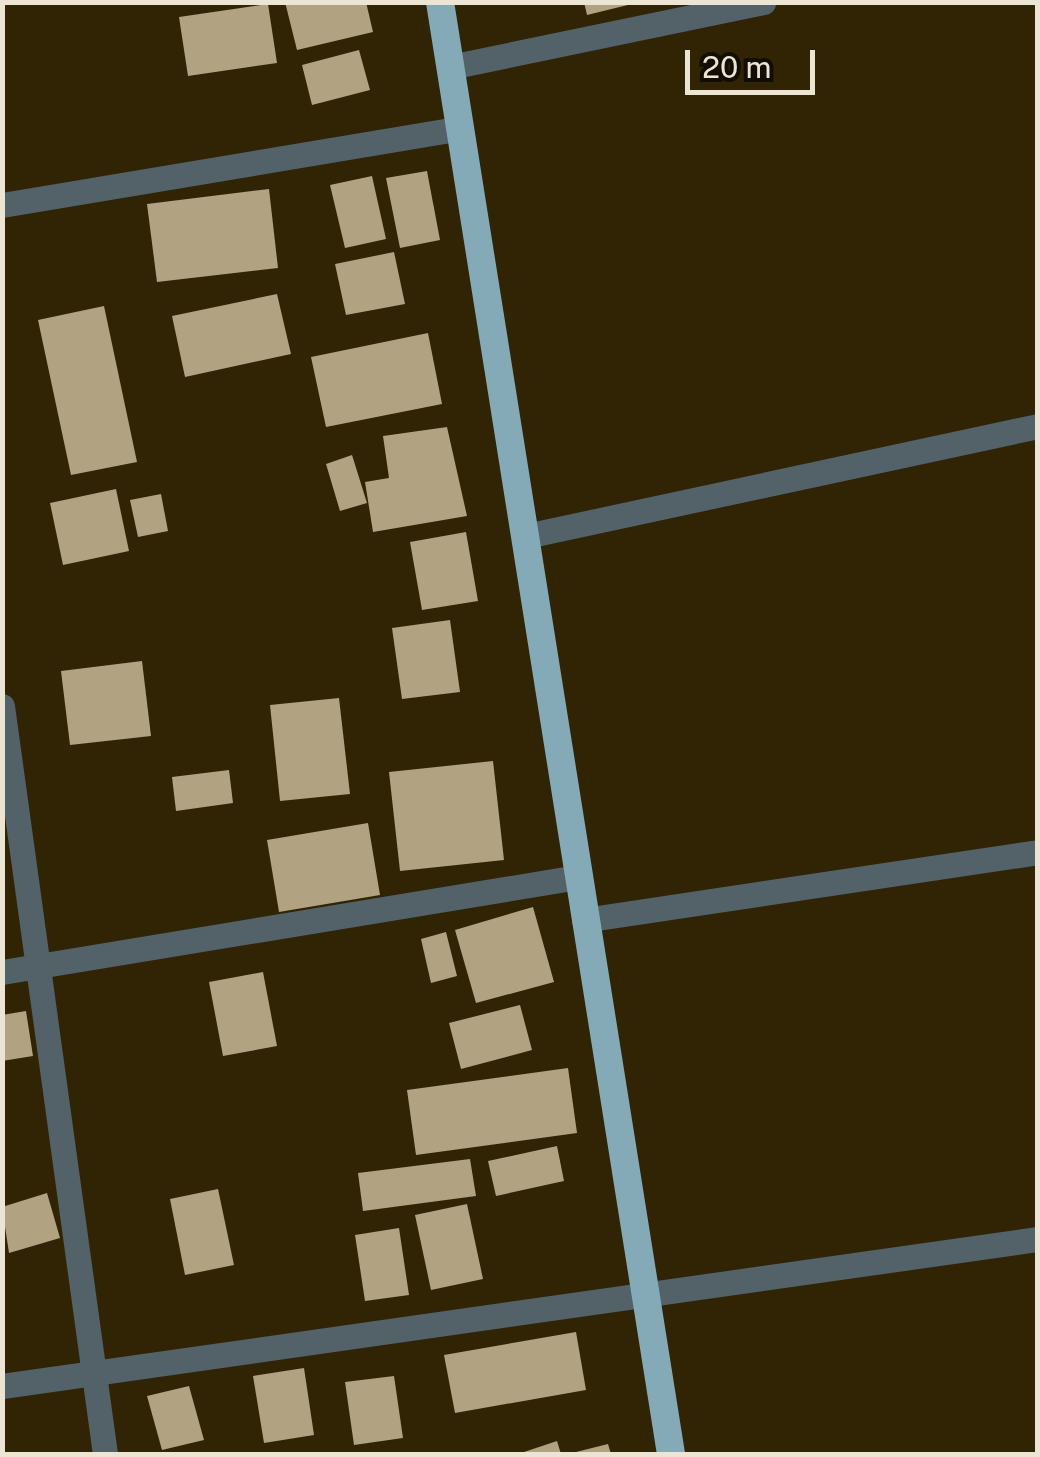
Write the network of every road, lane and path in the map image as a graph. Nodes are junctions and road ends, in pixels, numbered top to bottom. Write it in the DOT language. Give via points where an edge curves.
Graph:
graph roads {
  1 [pos="440,2"];
  2 [pos="763,2"];
  3 [pos="450,67"];
  4 [pos="458,129"];
  5 [pos="2,205"];
  6 [pos="1038,426"];
  7 [pos="526,536"];
  8 [pos="2,706"];
  9 [pos="1038,852"];
  10 [pos="578,876"];
  11 [pos="584,920"];
  12 [pos="36,967"];
  13 [pos="2,972"];
  14 [pos="1038,1239"];
  15 [pos="642,1294"];
  16 [pos="90,1374"];
  17 [pos="2,1386"];
  18 [pos="105,1454"];
  19 [pos="671,1454"];
  1 -- 3 [label="highway"];
  2 -- 3 [label="street"];
  3 -- 4 [label="highway"];
  4 -- 5 [label="street"];
  4 -- 7 [label="highway"];
  6 -- 7 [label="street"];
  7 -- 10 [label="highway"];
  8 -- 12 [label="street"];
  9 -- 11 [label="street"];
  10 -- 11 [label="highway"];
  10 -- 12 [label="street"];
  11 -- 15 [label="highway"];
  12 -- 13 [label="street"];
  12 -- 16 [label="street"];
  14 -- 15 [label="street"];
  15 -- 16 [label="street"];
  15 -- 19 [label="highway"];
  16 -- 17 [label="street"];
  16 -- 18 [label="street"];
}
